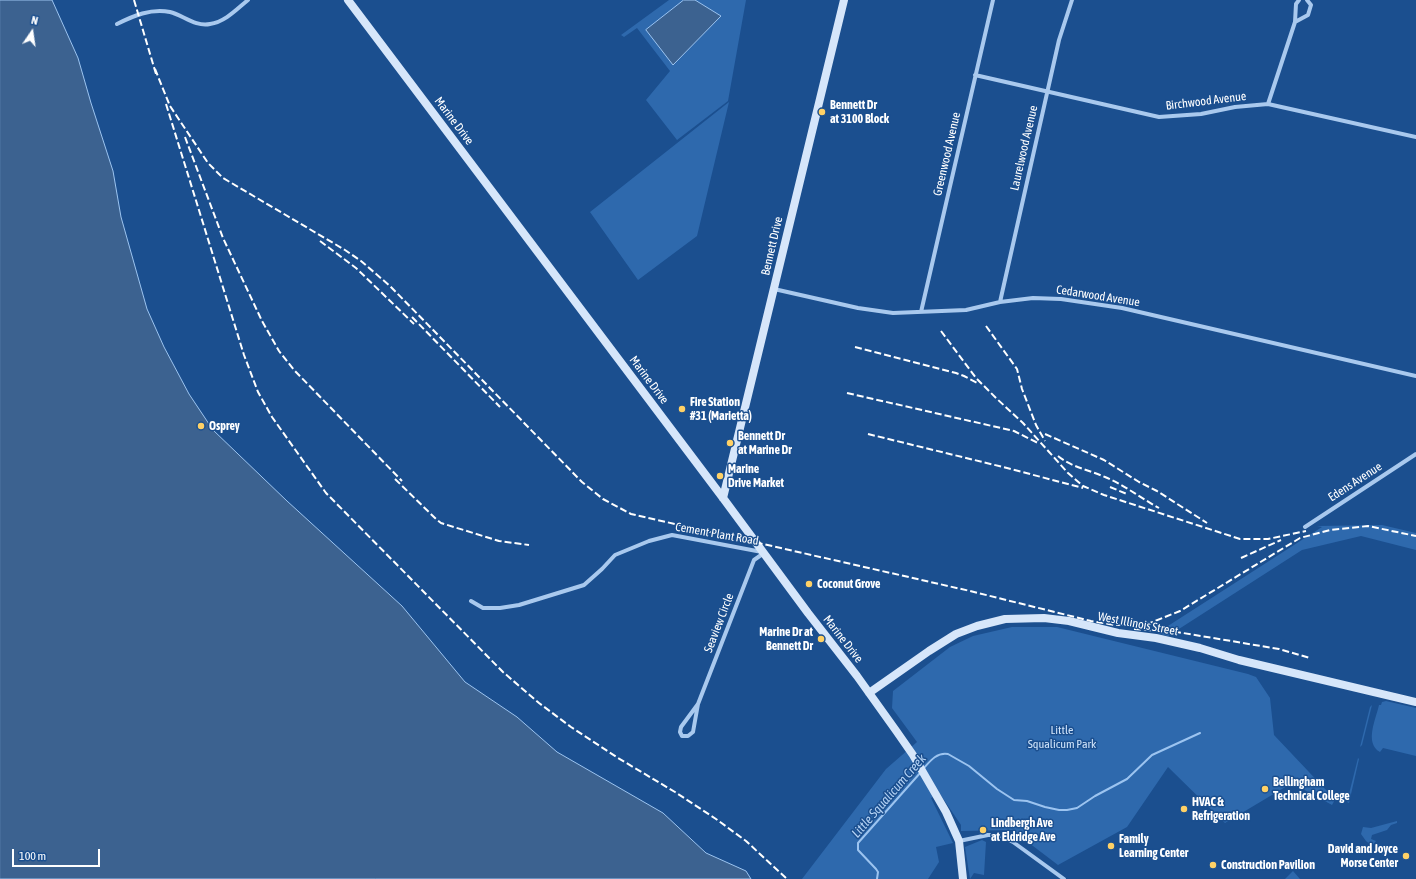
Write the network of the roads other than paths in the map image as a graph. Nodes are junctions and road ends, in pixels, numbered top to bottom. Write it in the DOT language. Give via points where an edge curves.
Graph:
graph roads {
  1 [pos="248,0"];
  2 [pos="348,0"];
  3 [pos="844,0"];
  4 [pos="992,0"];
  5 [pos="1072,0"];
  6 [pos="1299,0"];
  7 [pos="1307,0"];
  8 [pos="1295,22"];
  9 [pos="117,24"];
  10 [pos="975,76"];
  11 [pos="1047,91"];
  12 [pos="1268,104"];
  13 [pos="1416,137"];
  14 [pos="774,289"];
  15 [pos="1000,302"];
  16 [pos="921,312"];
  17 [pos="1416,376"];
  18 [pos="1416,454"];
  19 [pos="723,498"];
  20 [pos="1305,527"];
  21 [pos="764,553"];
  22 [pos="471,601"];
  23 [pos="869,693"];
  24 [pos="1416,702"];
  25 [pos="698,704"];
  26 [pos="959,841"];
  27 [pos="963,879"];
  28 [pos="1064,879"];
  1 -- 9 [label="street" via="223,20 209,25 195,23 170,12 155,11"];
  2 -- 19 [label="main road, Marine Drive"];
  3 -- 14 [label="main road, Bennett Drive"];
  4 -- 10 [label="street, Greenwood Avenue"];
  5 -- 11 [label="street, Laurelwood Avenue"];
  6 -- 8 [label="street" via="1296,4"];
  7 -- 8 [label="street" via="1311,5 1308,15"];
  8 -- 12 [label="street"];
  10 -- 11 [label="street, Birchwood Avenue"];
  10 -- 16 [label="street, Greenwood Avenue"];
  11 -- 12 [label="street, Birchwood Avenue" via="1159,117 1193,115"];
  11 -- 15 [label="street, Laurelwood Avenue"];
  12 -- 13 [label="street, Birchwood Avenue"];
  14 -- 16 [label="street, Cedarwood Avenue" via="858,308 893,313"];
  14 -- 19 [label="main road, Bennett Drive"];
  15 -- 16 [label="street, Cedarwood Avenue" via="966,310"];
  15 -- 17 [label="street, Cedarwood Avenue" via="1033,298 1061,299 1122,308"];
  18 -- 20 [label="street, Edens Avenue"];
  19 -- 21 [label="main road, Marine Drive"];
  21 -- 22 [label="street, Cement Plant Road" via="672,534 616,555 584,585 519,605 500,608 483,608"];
  21 -- 23 [label="main road, Marine Drive"];
  21 -- 25 [label="street, Seaview Circle" via="754,560"];
  23 -- 24 [label="main road, West Illinois Street" via="956,634 1005,619 1044,618 1156,638"];
  23 -- 26 [label="main road, Marine Drive" via="913,755 946,812"];
  25 -- 25 [label="street, Seaview Circle" via="693,732 688,736 682,736 681,727"];
  26 -- 27 [label="main road, Marine Drive"];
  26 -- 28 [label="street" via="999,834"];
}
